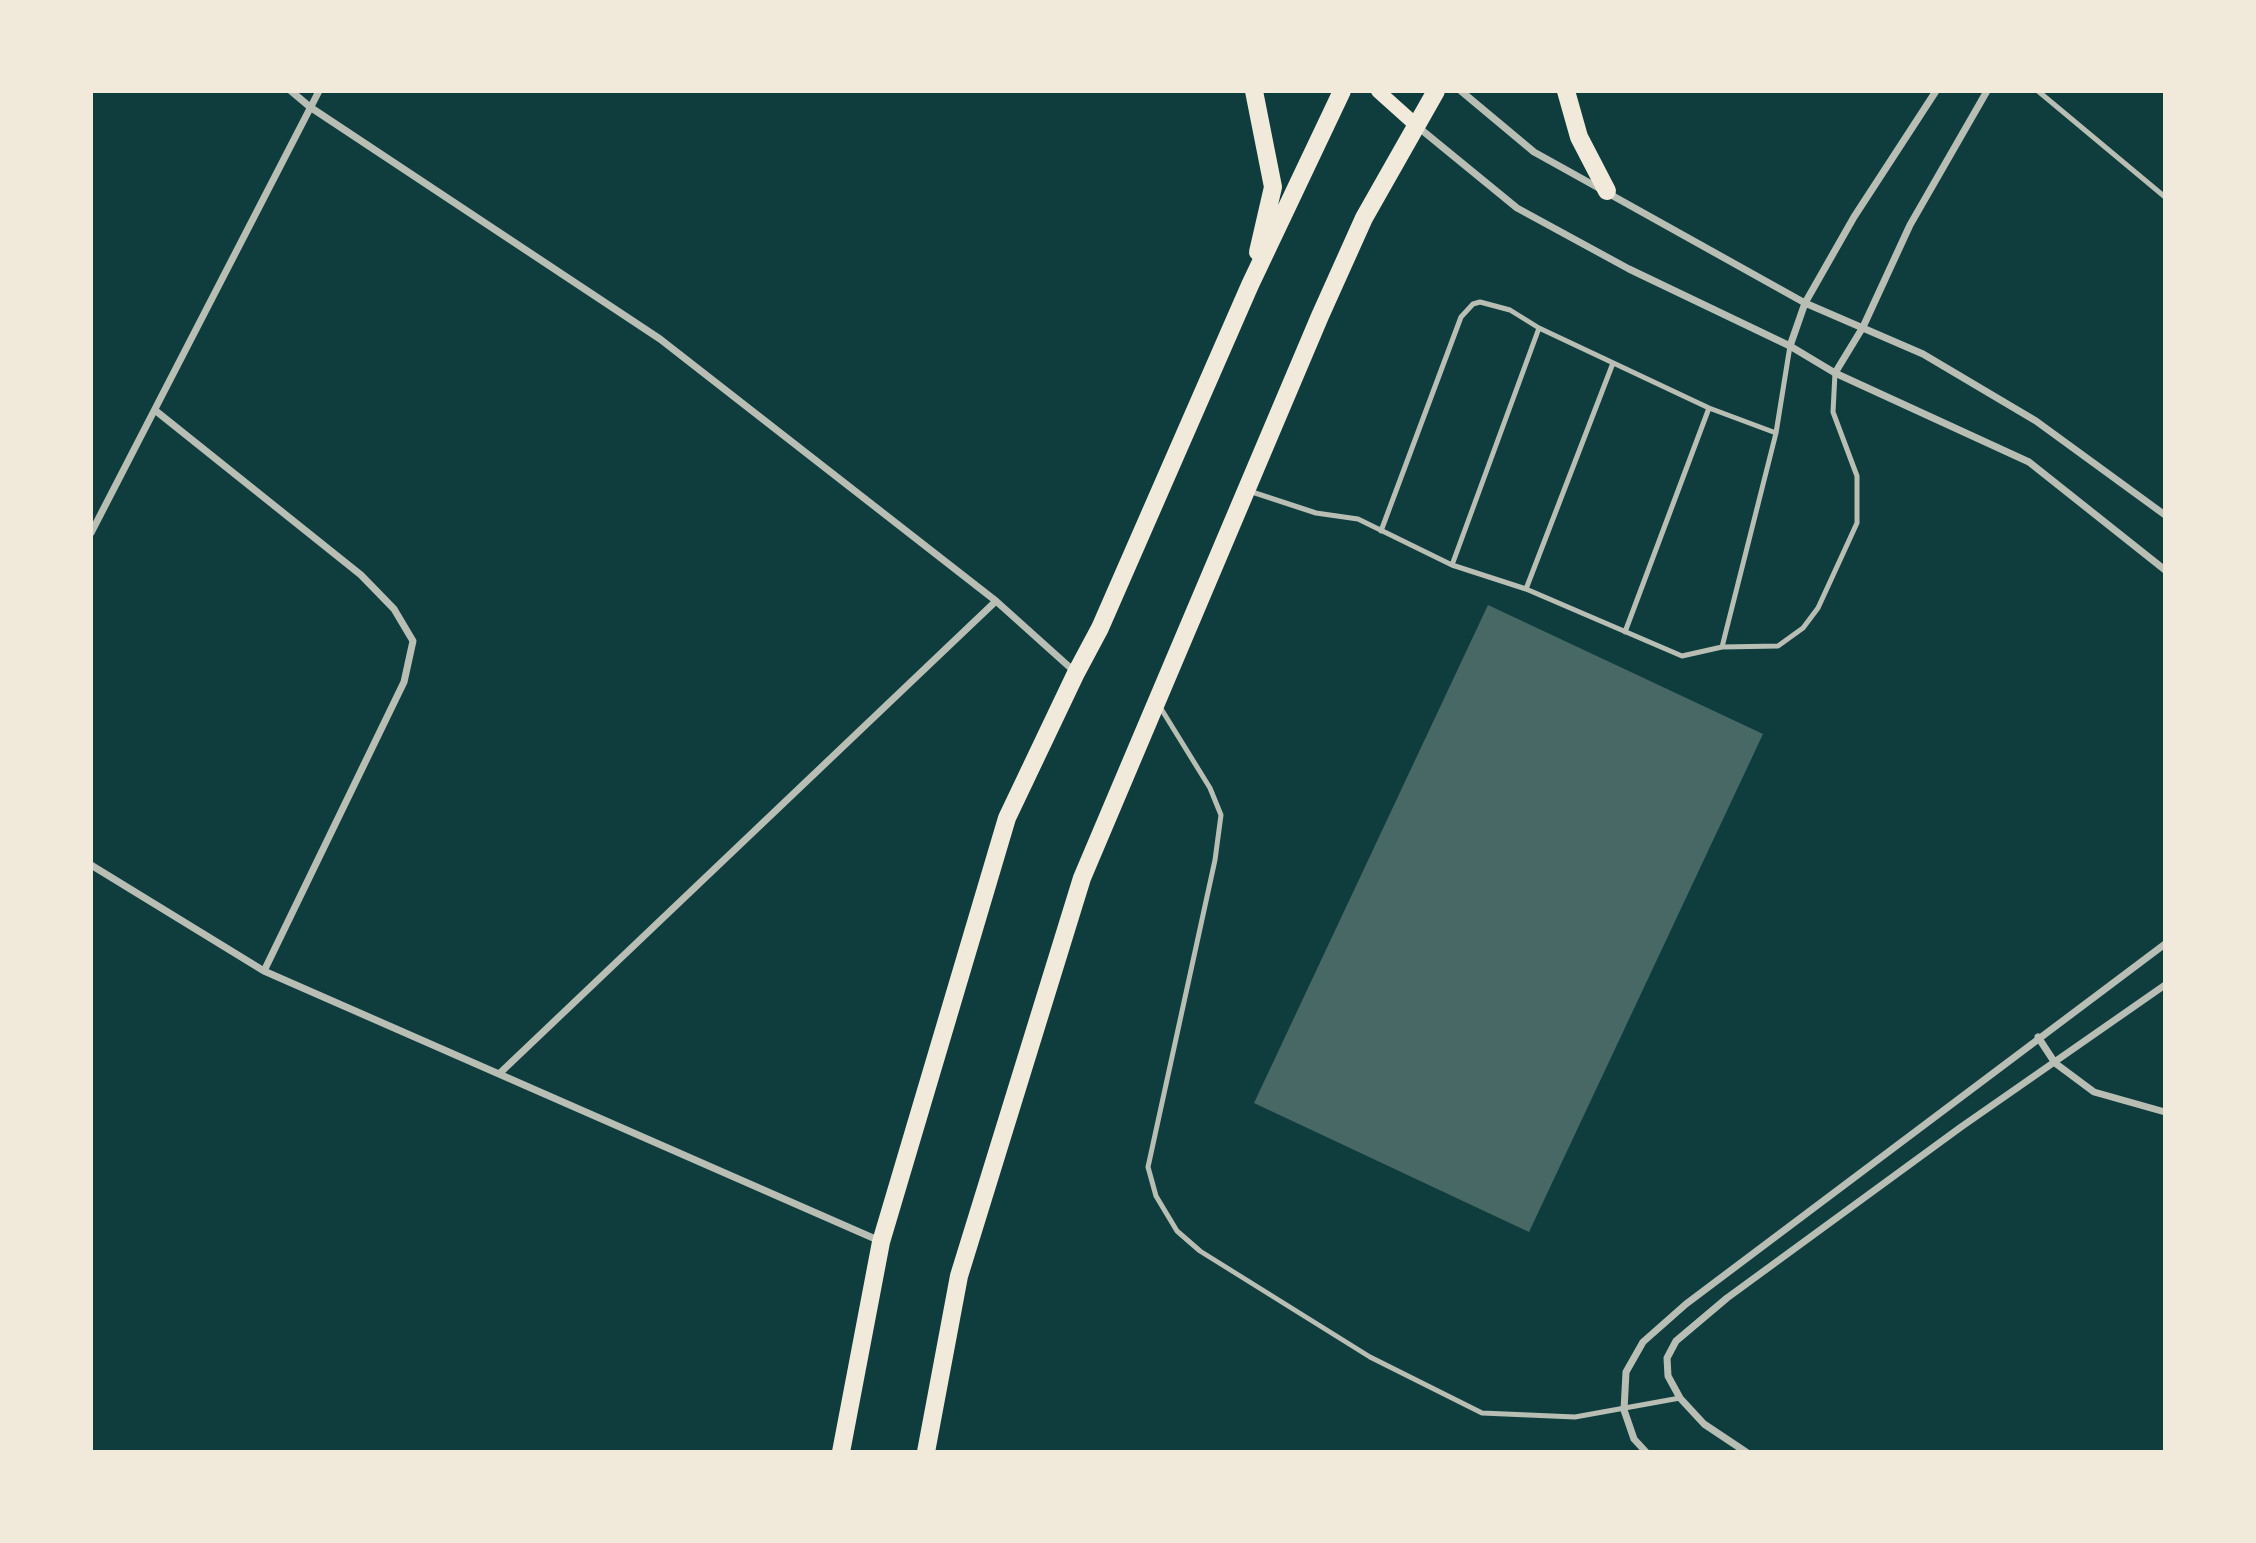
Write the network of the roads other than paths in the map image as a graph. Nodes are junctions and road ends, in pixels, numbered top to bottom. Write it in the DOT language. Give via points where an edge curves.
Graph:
graph roads {
  1 [pos="291,91"];
  2 [pos="319,91"];
  3 [pos="1254,91"];
  4 [pos="1342,91"];
  5 [pos="1378,91"];
  6 [pos="1436,91"];
  7 [pos="1461,91"];
  8 [pos="1566,91"];
  9 [pos="1936,91"];
  10 [pos="1987,91"];
  11 [pos="2038,91"];
  12 [pos="310,107"];
  13 [pos="1417,126"];
  14 [pos="1607,191"];
  15 [pos="2165,197"];
  16 [pos="1250,285"];
  17 [pos="1805,303"];
  18 [pos="1863,327"];
  19 [pos="1539,328"];
  20 [pos="1790,346"];
  21 [pos="1613,363"];
  22 [pos="1835,373"];
  23 [pos="1709,408"];
  24 [pos="156,411"];
  25 [pos="1776,433"];
  26 [pos="1249,491"];
  27 [pos="2165,515"];
  28 [pos="1381,531"];
  29 [pos="91,533"];
  30 [pos="1452,565"];
  31 [pos="2165,570"];
  32 [pos="1526,589"];
  33 [pos="996,601"];
  34 [pos="1625,632"];
  35 [pos="1722,647"];
  36 [pos="1076,673"];
  37 [pos="1157,703"];
  38 [pos="91,865"];
  39 [pos="2165,944"];
  40 [pos="264,971"];
  41 [pos="2165,985"];
  42 [pos="2038,1037"];
  43 [pos="2055,1063"];
  44 [pos="500,1073"];
  45 [pos="2165,1112"];
  46 [pos="881,1242"];
  47 [pos="1680,1398"];
  48 [pos="1624,1410"];
  49 [pos="841,1452"];
  50 [pos="926,1452"];
  51 [pos="1646,1452"];
  52 [pos="1746,1452"];
  1 -- 12 [label="street"];
  2 -- 12 [label="street"];
  3 -- 16 [label="main road" via="1273,187"];
  4 -- 16 [label="main road"];
  5 -- 13 [label="main road"];
  6 -- 13 [label="main road"];
  7 -- 14 [label="street" via="1534,152"];
  8 -- 14 [label="main road" via="1579,137"];
  9 -- 17 [label="street" via="1854,217"];
  10 -- 18 [label="street" via="1910,225"];
  11 -- 15 [label="lane"];
  12 -- 24 [label="street"];
  12 -- 33 [label="street" via="660,339"];
  13 -- 20 [label="street" via="1517,208"];
  13 -- 26 [label="main road" via="1364,218"];
  14 -- 17 [label="street"];
  16 -- 36 [label="main road"];
  17 -- 18 [label="street"];
  17 -- 20 [label="street"];
  18 -- 22 [label="street"];
  18 -- 27 [label="street" via="1923,354 2036,421"];
  19 -- 21 [label="lane"];
  19 -- 28 [label="lane" via="1510,310 1480,302 1468,308"];
  19 -- 30 [label="lane"];
  20 -- 22 [label="street"];
  20 -- 25 [label="lane"];
  21 -- 23 [label="lane"];
  21 -- 32 [label="lane"];
  22 -- 31 [label="street" via="2029,462"];
  22 -- 35 [label="lane" via="1833,412 1857,476 1857,523 1818,608 1803,628 1778,646"];
  23 -- 25 [label="lane"];
  23 -- 34 [label="lane"];
  24 -- 29 [label="street"];
  24 -- 40 [label="street" via="361,575 394,610 413,640 404,682"];
  25 -- 35 [label="lane"];
  26 -- 28 [label="lane" via="1316,513 1357,519"];
  26 -- 37 [label="main road"];
  28 -- 30 [label="lane"];
  30 -- 32 [label="lane"];
  32 -- 34 [label="lane"];
  33 -- 36 [label="street"];
  33 -- 44 [label="street"];
  34 -- 35 [label="lane" via="1682,656"];
  36 -- 46 [label="main road" via="1007,818"];
  37 -- 48 [label="lane" via="1210,788 1221,815 1148,1167 1156,1196 1177,1231 1200,1251 1370,1356 1482,1413 1576,1417"];
  37 -- 50 [label="main road" via="1078,891 959,1276"];
  38 -- 40 [label="street"];
  39 -- 42 [label="street"];
  40 -- 44 [label="street"];
  41 -- 43 [label="street"];
  42 -- 43 [label="street"];
  42 -- 48 [label="street" via="1686,1304 1643,1342 1626,1372"];
  43 -- 45 [label="street" via="2094,1092"];
  43 -- 47 [label="street" via="1749,1282 1676,1341 1667,1358 1668,1376"];
  44 -- 46 [label="street"];
  46 -- 49 [label="main road"];
  47 -- 48 [label="lane"];
  47 -- 52 [label="street" via="1704,1424"];
  48 -- 51 [label="street" via="1634,1439"];
}
